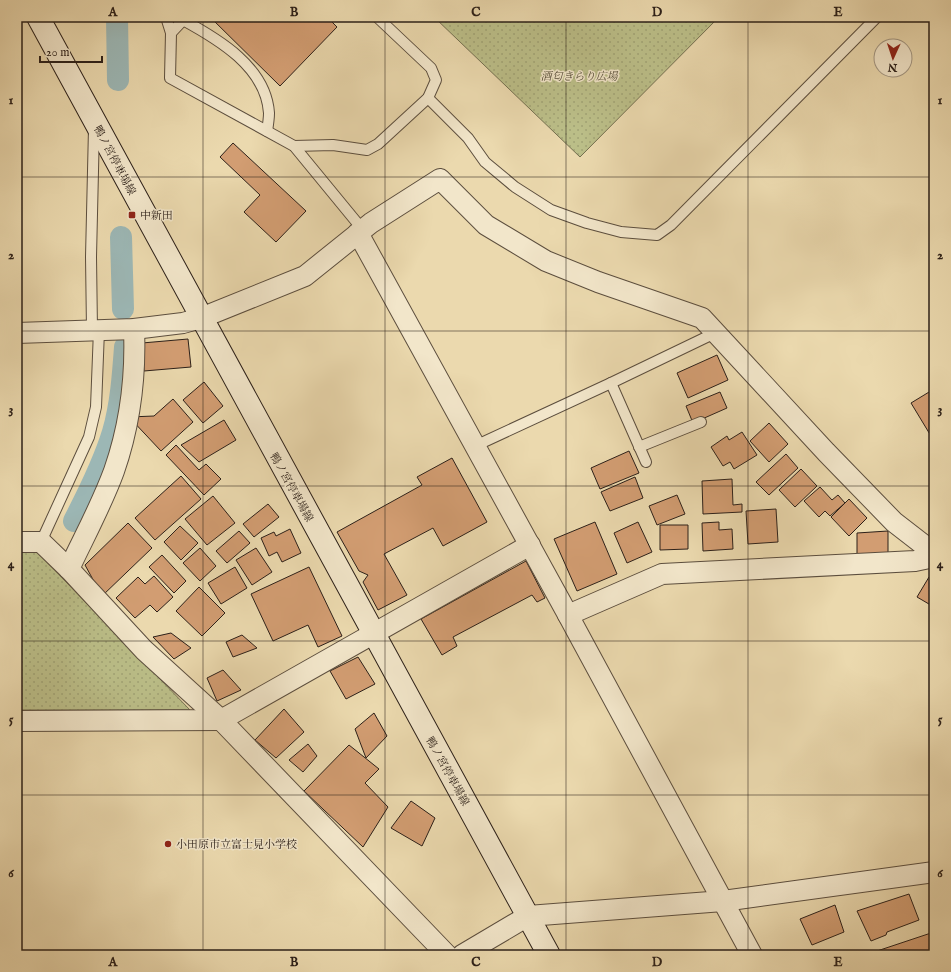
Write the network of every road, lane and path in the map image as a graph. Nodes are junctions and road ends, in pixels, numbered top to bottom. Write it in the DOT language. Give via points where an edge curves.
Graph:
graph roads {
  1 [pos="38,17"];
  2 [pos="166,17"];
  3 [pos="377,17"];
  4 [pos="877,17"];
  5 [pos="184,18"];
  6 [pos="170,33"];
  7 [pos="428,98"];
  8 [pos="94,121"];
  9 [pos="267,131"];
  10 [pos="294,146"];
  11 [pos="361,231"];
  12 [pos="201,318"];
  13 [pos="134,329"];
  14 [pos="96,330"];
  15 [pos="17,333"];
  16 [pos="715,333"];
  17 [pos="610,382"];
  18 [pos="701,422"];
  19 [pos="475,446"];
  20 [pos="639,447"];
  21 [pos="646,462"];
  22 [pos="17,542"];
  23 [pos="41,542"];
  24 [pos="530,545"];
  25 [pos="934,553"];
  26 [pos="934,557"];
  27 [pos="69,569"];
  28 [pos="568,615"];
  29 [pos="373,634"];
  30 [pos="221,720"];
  31 [pos="17,721"];
  32 [pos="934,872"];
  33 [pos="723,901"];
  34 [pos="528,916"];
  35 [pos="447,955"];
  36 [pos="462,955"];
  37 [pos="549,955"];
  38 [pos="752,955"];
  1 -- 8 [label="main road, 鴨ノ宮停車場線"];
  2 -- 6 [label="lane"];
  3 -- 7 [label="lane" via="431,68 436,80"];
  4 -- 7 [label="lane" via="671,225 657,235 621,232 551,210 515,187 485,162 468,138"];
  5 -- 6 [label="lane"];
  5 -- 9 [label="lane" via="214,37 254,72 266,97 269,113"];
  6 -- 9 [label="lane" via="170,78"];
  7 -- 10 [label="lane" via="378,144 367,150 333,145"];
  8 -- 12 [label="main road, 鴨ノ宮停車場線"];
  8 -- 14 [label="lane" via="91,257"];
  9 -- 10 [label="lane"];
  10 -- 11 [label="lane"];
  11 -- 12 [label="street" via="305,276"];
  11 -- 16 [label="street" via="440,179 486,225 546,261 702,318"];
  11 -- 19 [label="street"];
  12 -- 13 [label="street" via="183,323"];
  12 -- 29 [label="main road, 鴨ノ宮停車場線"];
  13 -- 14 [label="street"];
  13 -- 27 [label="street" via="132,398 126,431 114,472"];
  14 -- 15 [label="street"];
  14 -- 23 [label="lane" via="96,407 89,437"];
  16 -- 17 [label="lane"];
  16 -- 25 [label="street" via="894,522"];
  17 -- 19 [label="lane"];
  17 -- 20 [label="lane"];
  18 -- 20 [label="lane"];
  19 -- 24 [label="street"];
  20 -- 21 [label="lane"];
  22 -- 23 [label="street"];
  23 -- 27 [label="street"];
  24 -- 28 [label="street"];
  24 -- 29 [label="street"];
  26 -- 28 [label="street" via="915,561 662,574"];
  27 -- 30 [label="street" via="144,650"];
  28 -- 33 [label="street"];
  29 -- 30 [label="street"];
  29 -- 34 [label="main road, 鴨ノ宮停車場線"];
  30 -- 31 [label="street"];
  30 -- 35 [label="street"];
  32 -- 33 [label="street"];
  33 -- 34 [label="street"];
  33 -- 38 [label="street"];
  34 -- 36 [label="street"];
  34 -- 37 [label="main road, 鴨ノ宮停車場線"];
}
